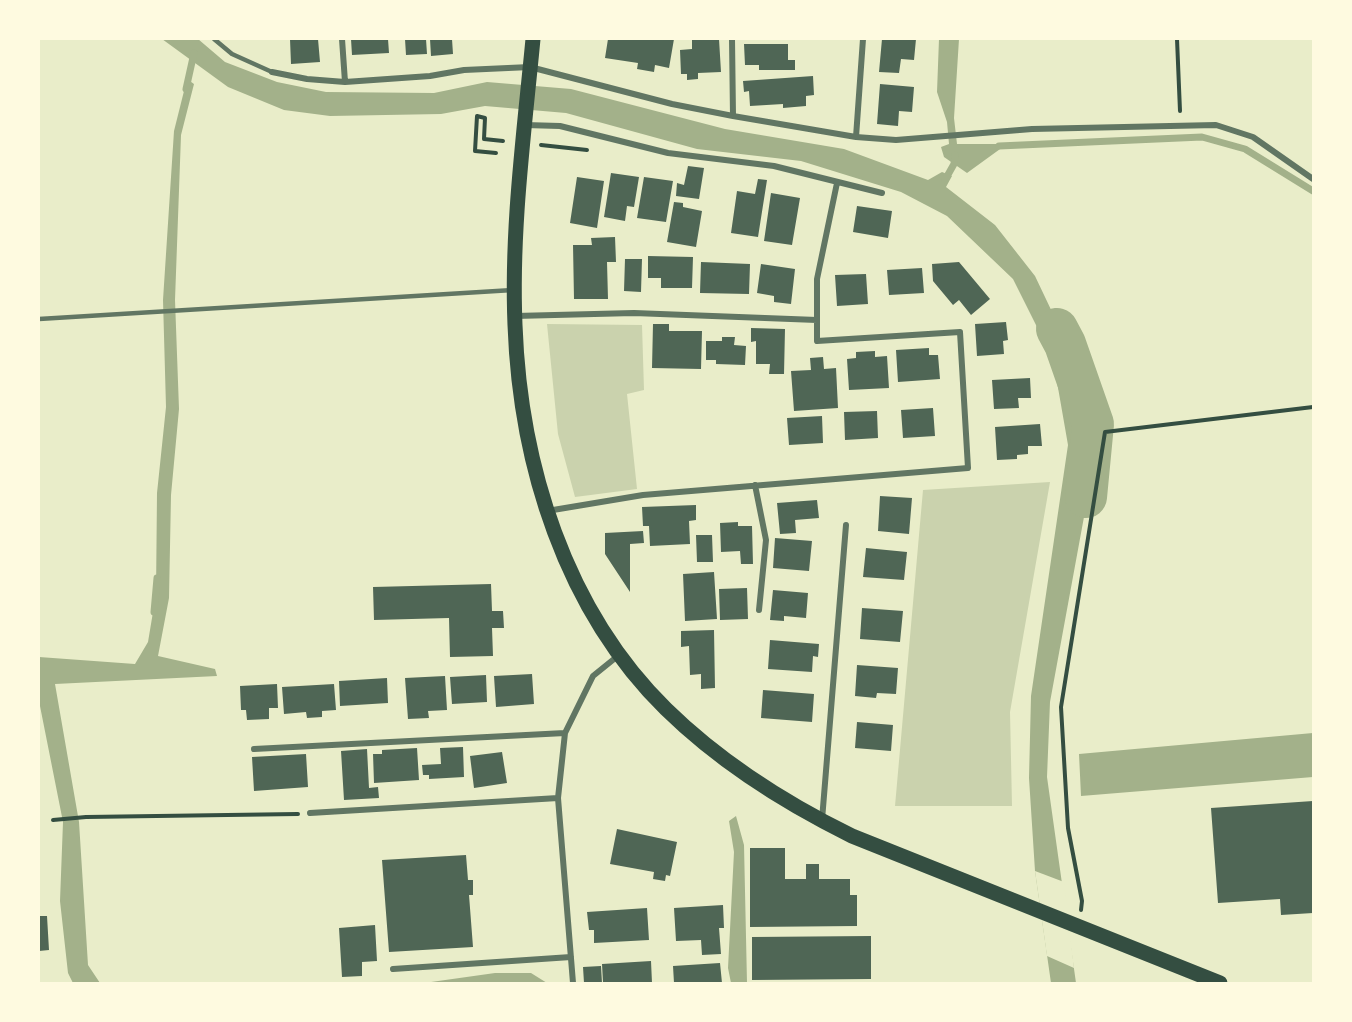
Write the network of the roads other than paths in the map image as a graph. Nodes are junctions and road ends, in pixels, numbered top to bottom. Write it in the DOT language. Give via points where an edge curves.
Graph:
graph roads {
  1 [pos="214,39"];
  2 [pos="342,39"];
  3 [pos="533,39"];
  4 [pos="732,39"];
  5 [pos="863,39"];
  6 [pos="272,72"];
  7 [pos="529,74"];
  8 [pos="345,82"];
  9 [pos="733,117"];
  10 [pos="525,120"];
  11 [pos="856,137"];
  12 [pos="1313,179"];
  13 [pos="837,183"];
  14 [pos="882,193"];
  15 [pos="516,290"];
  16 [pos="515,316"];
  17 [pos="39,319"];
  18 [pos="817,320"];
  19 [pos="755,485"];
  20 [pos="547,512"];
  21 [pos="846,525"];
  22 [pos="759,610"];
  23 [pos="619,655"];
  24 [pos="565,733"];
  25 [pos="254,749"];
  26 [pos="558,798"];
  27 [pos="310,813"];
  28 [pos="822,821"];
  29 [pos="571,957"];
  30 [pos="393,969"];
  31 [pos="573,983"];
  32 [pos="1220,983"];
  1 -- 6 [label="lane" via="232,54"];
  2 -- 8 [label="street"];
  3 -- 7 [label="main road"];
  4 -- 9 [label="street"];
  5 -- 11 [label="street"];
  6 -- 8 [label="street"];
  7 -- 8 [label="street" via="464,70"];
  7 -- 9 [label="street"];
  7 -- 10 [label="main road"];
  9 -- 11 [label="street"];
  10 -- 13 [label="street" via="668,153 774,166"];
  10 -- 15 [label="main road" via="518,194"];
  11 -- 12 [label="street" via="896,140 1032,129 1216,125 1253,137"];
  13 -- 14 [label="street"];
  13 -- 18 [label="street" via="817,279"];
  15 -- 16 [label="main road"];
  15 -- 17 [label="lane"];
  16 -- 18 [label="street" via="634,313"];
  16 -- 20 [label="main road" via="529,449"];
  18 -- 19 [label="street" via="817,341 960,332 968,468"];
  19 -- 20 [label="street" via="644,495"];
  19 -- 22 [label="street" via="766,540"];
  20 -- 23 [label="main road" via="592,613"];
  21 -- 28 [label="street"];
  23 -- 24 [label="street" via="593,676"];
  23 -- 28 [label="main road" via="665,709 716,753"];
  24 -- 25 [label="street"];
  24 -- 26 [label="street"];
  26 -- 27 [label="street"];
  26 -- 29 [label="street"];
  28 -- 32 [label="main road"];
  29 -- 30 [label="street"];
  29 -- 31 [label="street"];
}
